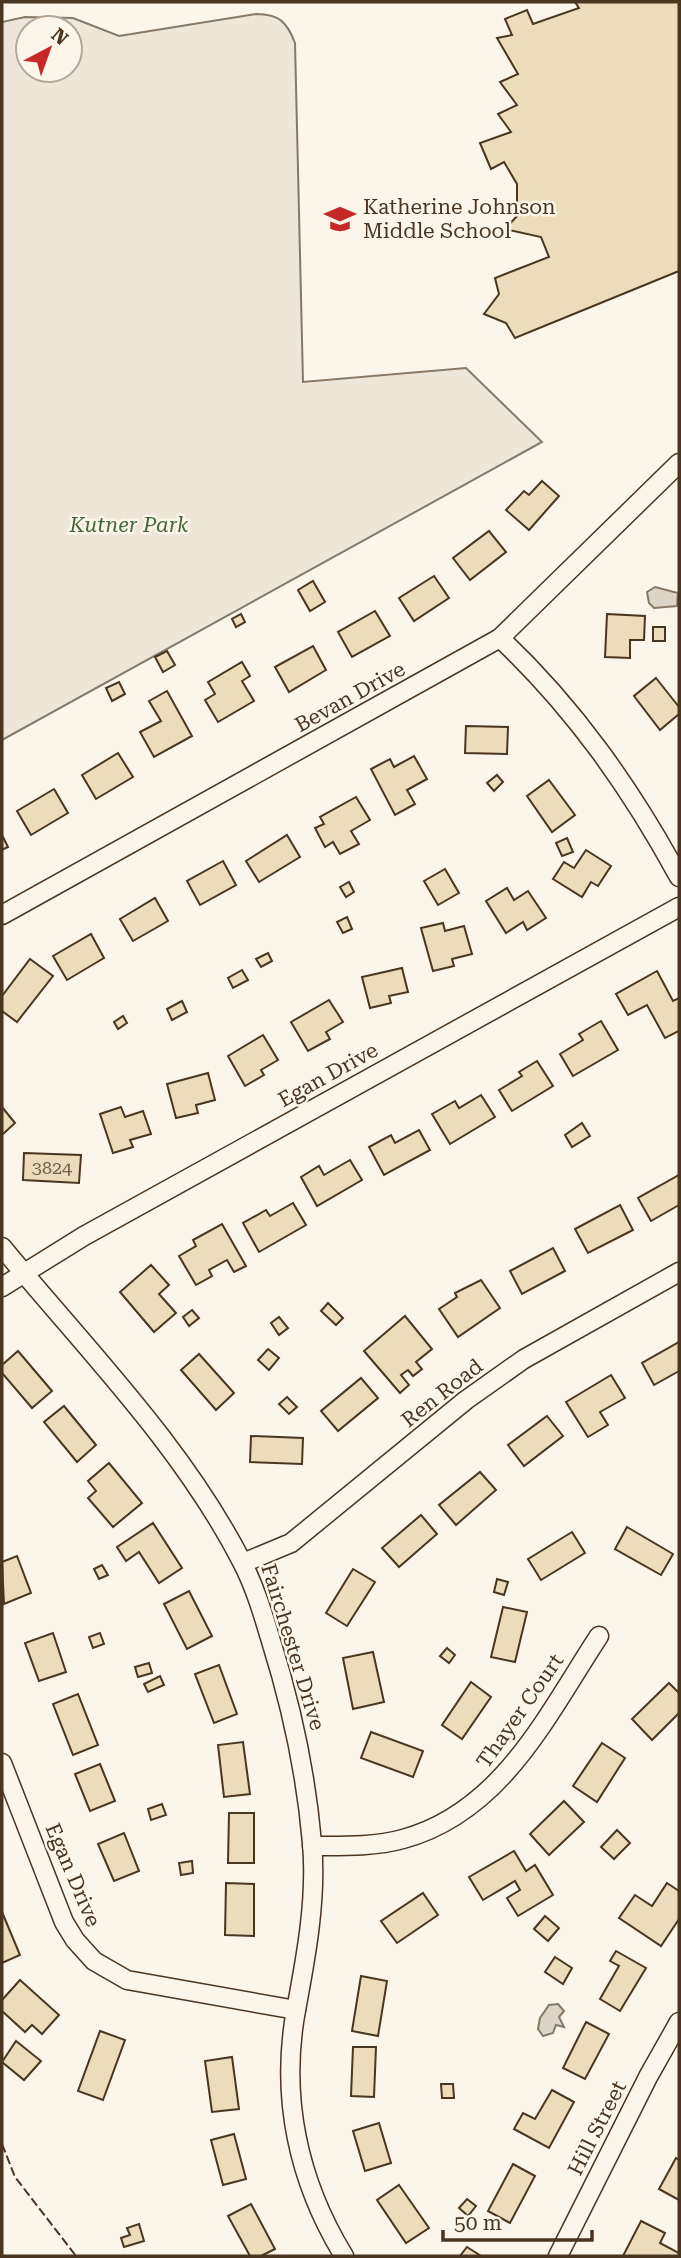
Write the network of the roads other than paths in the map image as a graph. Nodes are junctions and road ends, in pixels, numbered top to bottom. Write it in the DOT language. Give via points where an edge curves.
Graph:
graph roads {
  1 [pos="679,463"];
  2 [pos="500,638"];
  3 [pos="679,877"];
  4 [pos="679,907"];
  5 [pos="2,915"];
  6 [pos="2,1247"];
  7 [pos="679,1272"];
  8 [pos="24,1274"];
  9 [pos="2,1287"];
  10 [pos="243,1563"];
  11 [pos="599,1636"];
  12 [pos="2,1763"];
  13 [pos="312,1846"];
  14 [pos="296,2010"];
  15 [pos="679,2022"];
  16 [pos="344,2256"];
  17 [pos="558,2256"];
  1 -- 2 [label="street, Bevan Drive"];
  2 -- 3 [label="street" via="545,681 604,754"];
  2 -- 5 [label="street, Bevan Drive"];
  4 -- 8 [label="street, Egan Drive" via="84,1236"];
  6 -- 8 [label="street, Fairchester Drive"];
  7 -- 10 [label="street, Ren Road" via="524,1359 291,1543"];
  8 -- 9 [label="street, Egan Drive"];
  8 -- 10 [label="street, Fairchester Drive" via="166,1444"];
  10 -- 13 [label="street, Fairchester Drive" via="290,1702"];
  11 -- 13 [label="street, Thayer Court" via="519,1759 473,1806 402,1840"];
  12 -- 14 [label="street, Egan Drive" via="64,1922 94,1961 127,1980"];
  13 -- 14 [label="street, Fairchester Drive" via="303,1983"];
  14 -- 16 [label="street, Fairchester Drive" via="290,2091 294,2133 307,2184"];
  15 -- 17 [label="street, Hill Street"];
}
